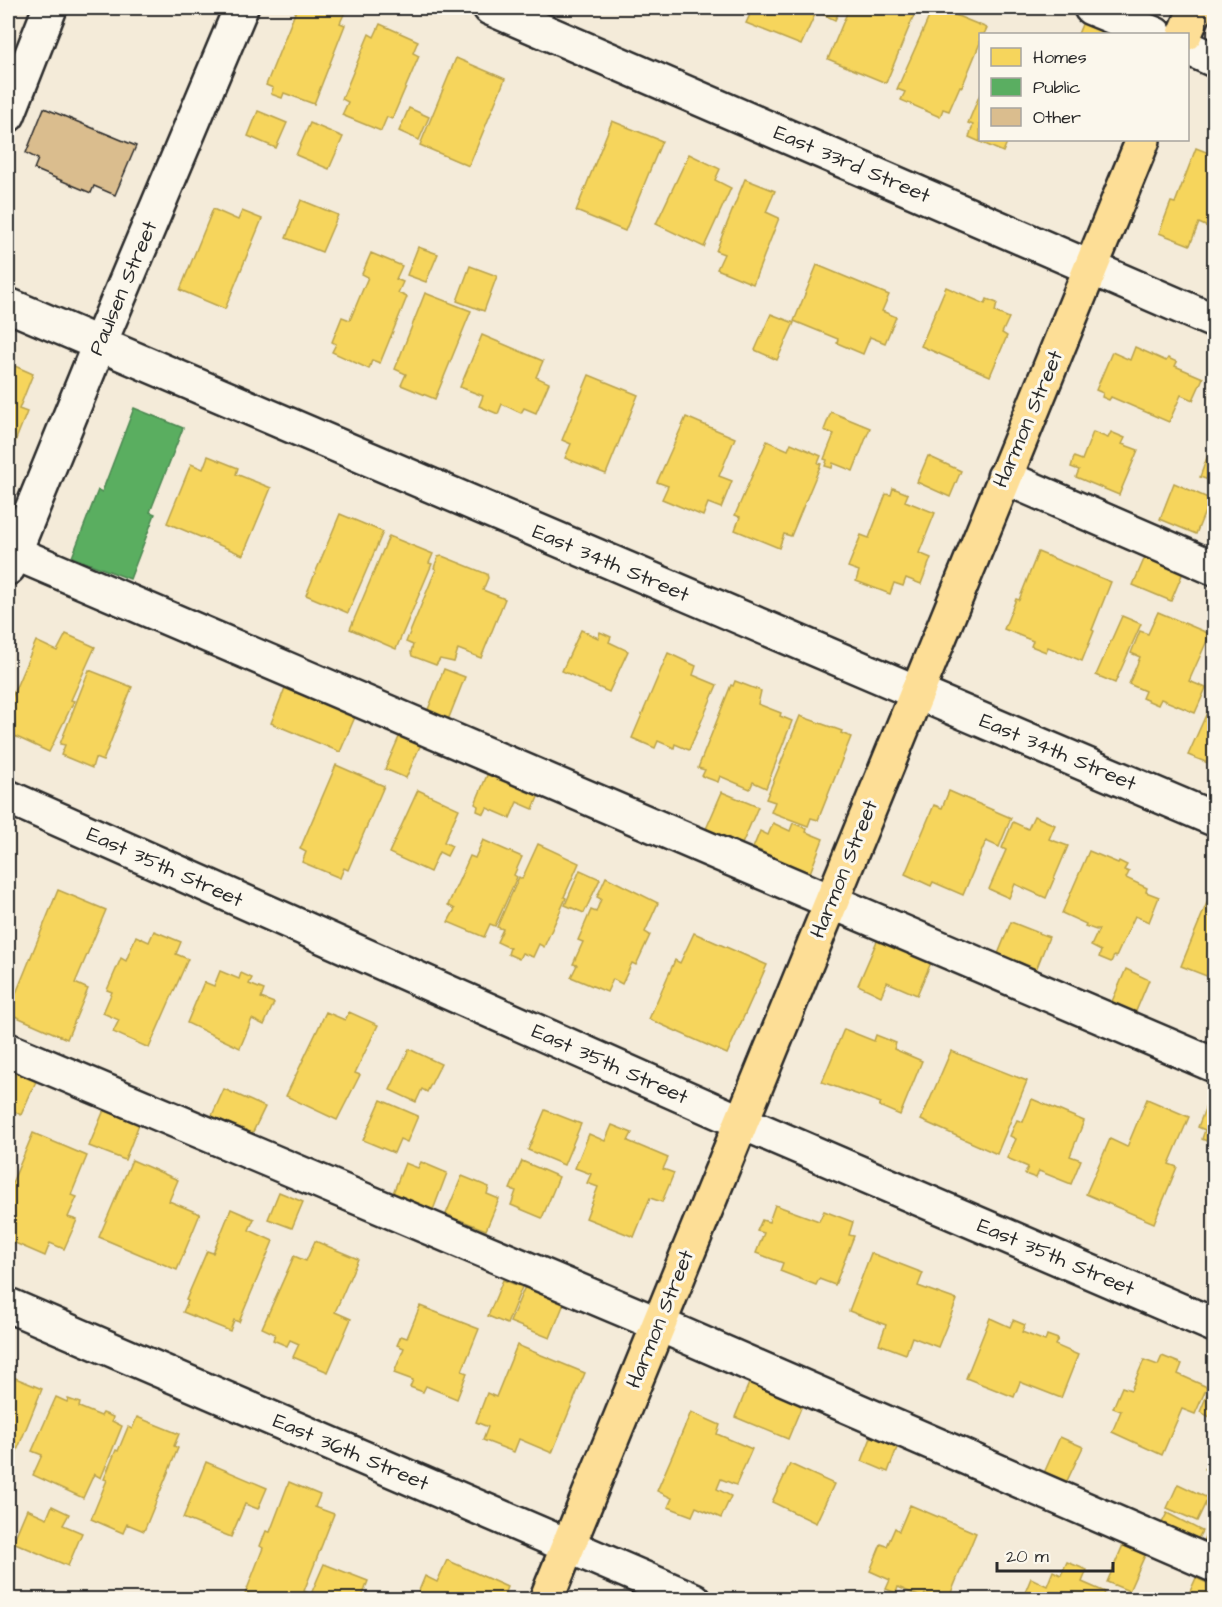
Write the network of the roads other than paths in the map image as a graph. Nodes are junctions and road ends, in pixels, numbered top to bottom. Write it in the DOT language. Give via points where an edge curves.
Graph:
graph roads {
  1 [pos="50,8"];
  2 [pos="241,8"];
  3 [pos="490,8"];
  4 [pos="1091,8"];
  5 [pos="1196,8"];
  6 [pos="1153,33"];
  7 [pos="1185,33"];
  8 [pos="1189,48"];
  9 [pos="1215,60"];
  10 [pos="8,115"];
  11 [pos="1143,141"];
  12 [pos="1091,267"];
  13 [pos="8,305"];
  14 [pos="1215,321"];
  15 [pos="99,345"];
  16 [pos="1004,477"];
  17 [pos="10,557"];
  18 [pos="1215,568"];
  19 [pos="916,693"];
  20 [pos="8,797"];
  21 [pos="1215,819"];
  22 [pos="831,900"];
  23 [pos="8,1050"];
  24 [pos="1215,1065"];
  25 [pos="741,1122"];
  26 [pos="8,1305"];
  27 [pos="658,1324"];
  28 [pos="1215,1325"];
  29 [pos="568,1546"];
  30 [pos="1215,1565"];
  31 [pos="546,1599"];
  32 [pos="694,1599"];
  1 -- 10 [label="street"];
  2 -- 15 [label="street, Paulsen Street"];
  3 -- 12 [label="street, East 33rd Street"];
  4 -- 6 [label="street"];
  5 -- 7 [label="main road"];
  8 -- 9 [label="street"];
  11 -- 12 [label="main road, Harmon Street"];
  12 -- 14 [label="street, East 33rd Street"];
  12 -- 16 [label="main road, Harmon Street"];
  13 -- 15 [label="street, East 34th Street"];
  15 -- 17 [label="street, Paulsen Street"];
  15 -- 19 [label="street, East 34th Street"];
  16 -- 18 [label="street"];
  16 -- 19 [label="main road, Harmon Street"];
  17 -- 22 [label="street"];
  19 -- 21 [label="street, East 34th Street"];
  19 -- 22 [label="main road, Harmon Street"];
  20 -- 25 [label="street, East 35th Street"];
  22 -- 24 [label="street"];
  22 -- 25 [label="main road, Harmon Street"];
  23 -- 27 [label="street"];
  25 -- 27 [label="main road, Harmon Street"];
  25 -- 28 [label="street, East 35th Street"];
  26 -- 29 [label="street, East 36th Street"];
  27 -- 29 [label="main road, Harmon Street"];
  27 -- 30 [label="street"];
  29 -- 31 [label="main road, Harmon Street"];
  29 -- 32 [label="street, East 36th Street"];
}
